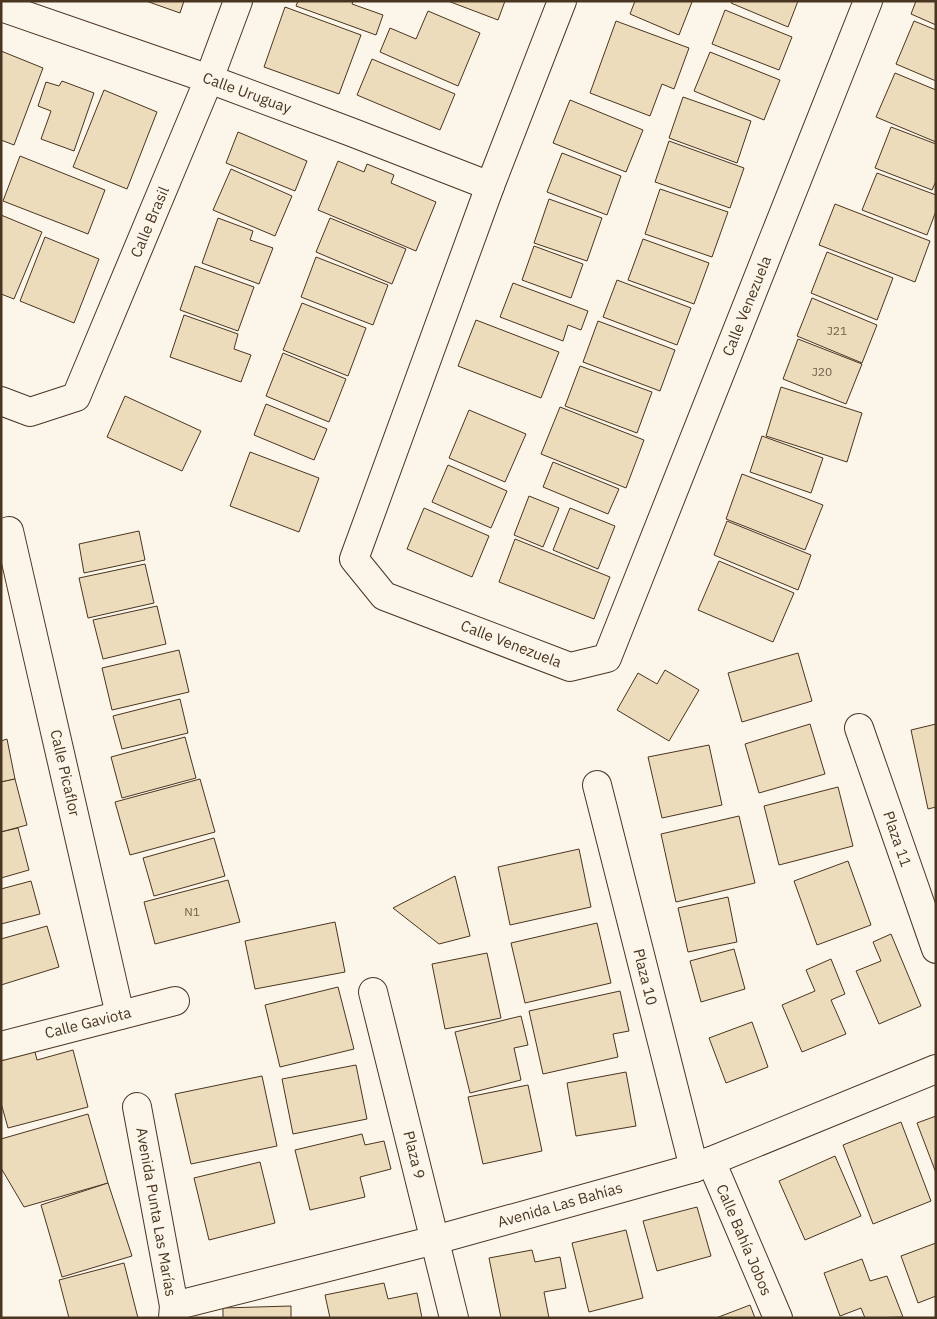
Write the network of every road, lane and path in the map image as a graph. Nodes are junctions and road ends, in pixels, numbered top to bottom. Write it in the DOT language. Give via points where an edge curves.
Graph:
graph roads {
  1 [pos="238,1"];
  2 [pos="562,1"];
  3 [pos="868,1"];
  4 [pos="1,7"];
  5 [pos="209,80"];
  6 [pos="490,186"];
  7 [pos="1,401"];
  8 [pos="9,531"];
  9 [pos="859,728"];
  10 [pos="597,785"];
  11 [pos="936,950"];
  12 [pos="373,992"];
  13 [pos="175,1000"];
  14 [pos="120,1015"];
  15 [pos="1,1046"];
  16 [pos="936,1069"];
  17 [pos="137,1107"];
  18 [pos="702,1165"];
  19 [pos="435,1240"];
  20 [pos="173,1312"];
  21 [pos="454,1318"];
  22 [pos="778,1318"];
  1 -- 5 [label="street, Calle Brasil"];
  2 -- 6 [label="street, Calle Venezuela"];
  3 -- 6 [label="street, Calle Venezuela" via="607,658 570,667 384,596 354,559"];
  4 -- 5 [label="street, Calle Uruguay"];
  5 -- 6 [label="street, Calle Uruguay"];
  5 -- 7 [label="street, Calle Brasil" via="76,397 30,412"];
  8 -- 14 [label="street, Calle Picaflor"];
  9 -- 11 [label="street, Plaza 11"];
  10 -- 18 [label="street, Plaza 10"];
  12 -- 19 [label="street, Plaza 9"];
  13 -- 14 [label="street, Calle Gaviota"];
  14 -- 15 [label="street, Calle Gaviota"];
  16 -- 18 [label="street, Avenida Las Bahías"];
  17 -- 20 [label="street, Avenida Punta Las Marías"];
  18 -- 19 [label="street, Avenida Las Bahías"];
  18 -- 22 [label="street, Calle Bahía Jobos"];
  19 -- 20 [label="street, Avenida Las Bahías"];
  19 -- 21 [label="street, Plaza 9"];
}
